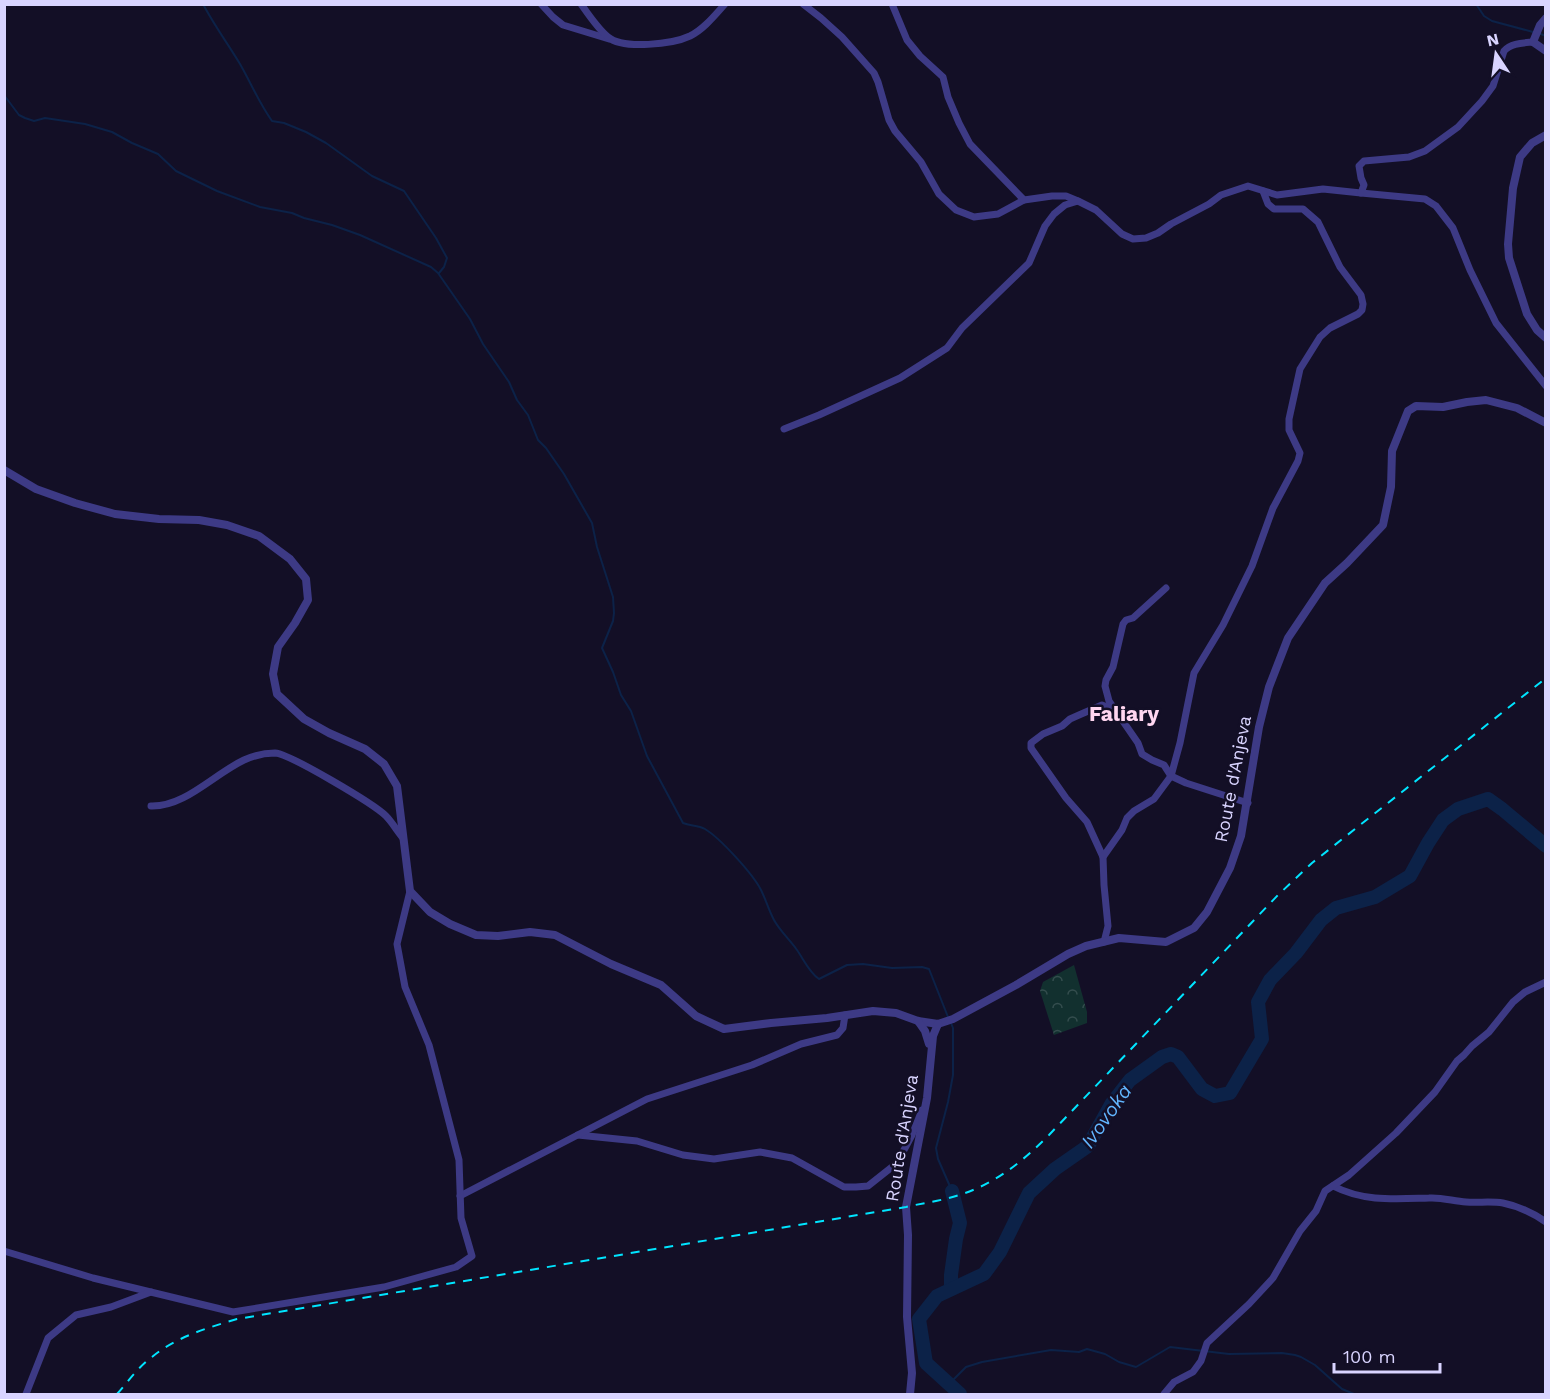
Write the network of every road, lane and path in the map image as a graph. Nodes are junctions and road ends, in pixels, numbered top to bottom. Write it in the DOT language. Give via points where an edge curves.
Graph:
graph roads {
  1 [pos="541,4"];
  2 [pos="581,4"];
  3 [pos="725,4"];
  4 [pos="803,4"];
  5 [pos="892,4"];
  6 [pos="1543,21"];
  7 [pos="609,39"];
  8 [pos="1533,40"];
  9 [pos="1545,51"];
  10 [pos="1545,135"];
  11 [pos="1263,191"];
  12 [pos="1361,193"];
  13 [pos="1024,200"];
  14 [pos="1078,201"];
  15 [pos="1545,338"];
  16 [pos="1545,386"];
  17 [pos="1545,423"];
  18 [pos="784,429"];
  19 [pos="4,470"];
  20 [pos="1166,588"];
  21 [pos="1115,710"];
  22 [pos="1171,776"];
  23 [pos="1248,802"];
  24 [pos="151,806"];
  25 [pos="405,840"];
  26 [pos="1103,857"];
  27 [pos="410,891"];
  28 [pos="1104,942"];
  29 [pos="1545,982"];
  30 [pos="1537,986"];
  31 [pos="1545,989"];
  32 [pos="845,1015"];
  33 [pos="918,1021"];
  34 [pos="940,1024"];
  35 [pos="931,1048"];
  36 [pos="927,1098"];
  37 [pos="578,1136"];
  38 [pos="1333,1186"];
  39 [pos="460,1197"];
  40 [pos="1545,1222"];
  41 [pos="4,1251"];
  42 [pos="151,1292"];
  43 [pos="26,1395"];
  44 [pos="910,1395"];
  45 [pos="1164,1395"];
  1 -- 7 [label="street" via="563,25"];
  2 -- 7 [label="street"];
  3 -- 7 [label="street" via="690,36 646,45"];
  4 -- 13 [label="street" via="843,37 874,73 895,131 921,162 939,194 956,210 974,217 998,214"];
  5 -- 13 [label="street" via="907,40 943,78 970,144"];
  6 -- 8 [label="street"];
  8 -- 9 [label="street"];
  8 -- 12 [label="street" via="1508,46 1493,86 1482,101 1458,127 1425,151 1408,157 1364,161 1359,166 1364,185"];
  10 -- 15 [label="street" via="1520,157 1508,244 1527,314"];
  11 -- 12 [label="street" via="1277,195 1323,189"];
  11 -- 14 [label="street" via="1248,186 1221,195 1158,233 1133,240 1096,210"];
  11 -- 22 [label="street" via="1274,209 1303,209 1318,222 1363,304 1358,314 1320,337 1300,369 1289,430 1300,453 1273,508 1252,566 1194,673"];
  12 -- 16 [label="street" via="1425,199 1436,206 1453,228 1496,323"];
  13 -- 14 [label="street" via="1066,196"];
  14 -- 18 [label="street" via="1054,214 1029,263 962,327 947,348 900,378"];
  17 -- 23 [label="street, Route d'Anjeva" via="1517,408 1486,400 1443,407 1416,406 1408,411 1392,451 1391,487 1383,525 1325,582 1288,638 1259,727"];
  19 -- 25 [label="street" via="36,489 115,514 227,525 259,536 290,559 306,579 308,600 278,647 273,674 277,694 304,719 365,749 384,764 397,786"];
  20 -- 21 [label="street" via="1123,624 1105,687"];
  21 -- 22 [label="street" via="1142,754 1164,765"];
  21 -- 26 [label="street" via="1102,705 1088,710 1031,743 1066,798 1087,822"];
  22 -- 23 [label="street"];
  22 -- 26 [label="street" via="1154,800 1127,818"];
  23 -- 28 [label="street, Route d'Anjeva" via="1230,868 1194,928 1166,942 1119,938"];
  24 -- 25 [label="street" via="163,807 182,799 244,760 277,753 368,803 386,816"];
  25 -- 27 [label="street"];
  26 -- 28 [label="street" via="1108,926"];
  27 -- 32 [label="street" via="430,912 476,934 555,935 661,985 696,1016 724,1029"];
  27 -- 39 [label="street" via="397,944 405,987 429,1045 459,1160"];
  28 -- 34 [label="street, Route d'Anjeva" via="1068,954"];
  29 -- 30 [label="street"];
  30 -- 31 [label="street"];
  30 -- 38 [label="street" via="1513,1002 1396,1133"];
  32 -- 33 [label="street" via="873,1011 896,1013"];
  32 -- 37 [label="street" via="837,1035 647,1099"];
  33 -- 34 [label="street"];
  33 -- 35 [label="street"];
  34 -- 35 [label="street, Route d'Anjeva"];
  35 -- 36 [label="street, Route d'Anjeva"];
  36 -- 37 [label="street" via="897,1163 868,1186 844,1187 792,1158 760,1152 714,1159 682,1155 637,1141"];
  36 -- 44 [label="street, Route d'Anjeva" via="906,1207"];
  37 -- 39 [label="street"];
  38 -- 40 [label="street" via="1362,1197 1503,1203 1535,1214"];
  38 -- 45 [label="street" via="1325,1191 1273,1278 1207,1343 1193,1372 1174,1383"];
  39 -- 42 [label="street" via="461,1218 472,1256 456,1267 384,1287 233,1312"];
  41 -- 42 [label="street"];
  42 -- 43 [label="street" via="76,1315 48,1338"];
}
